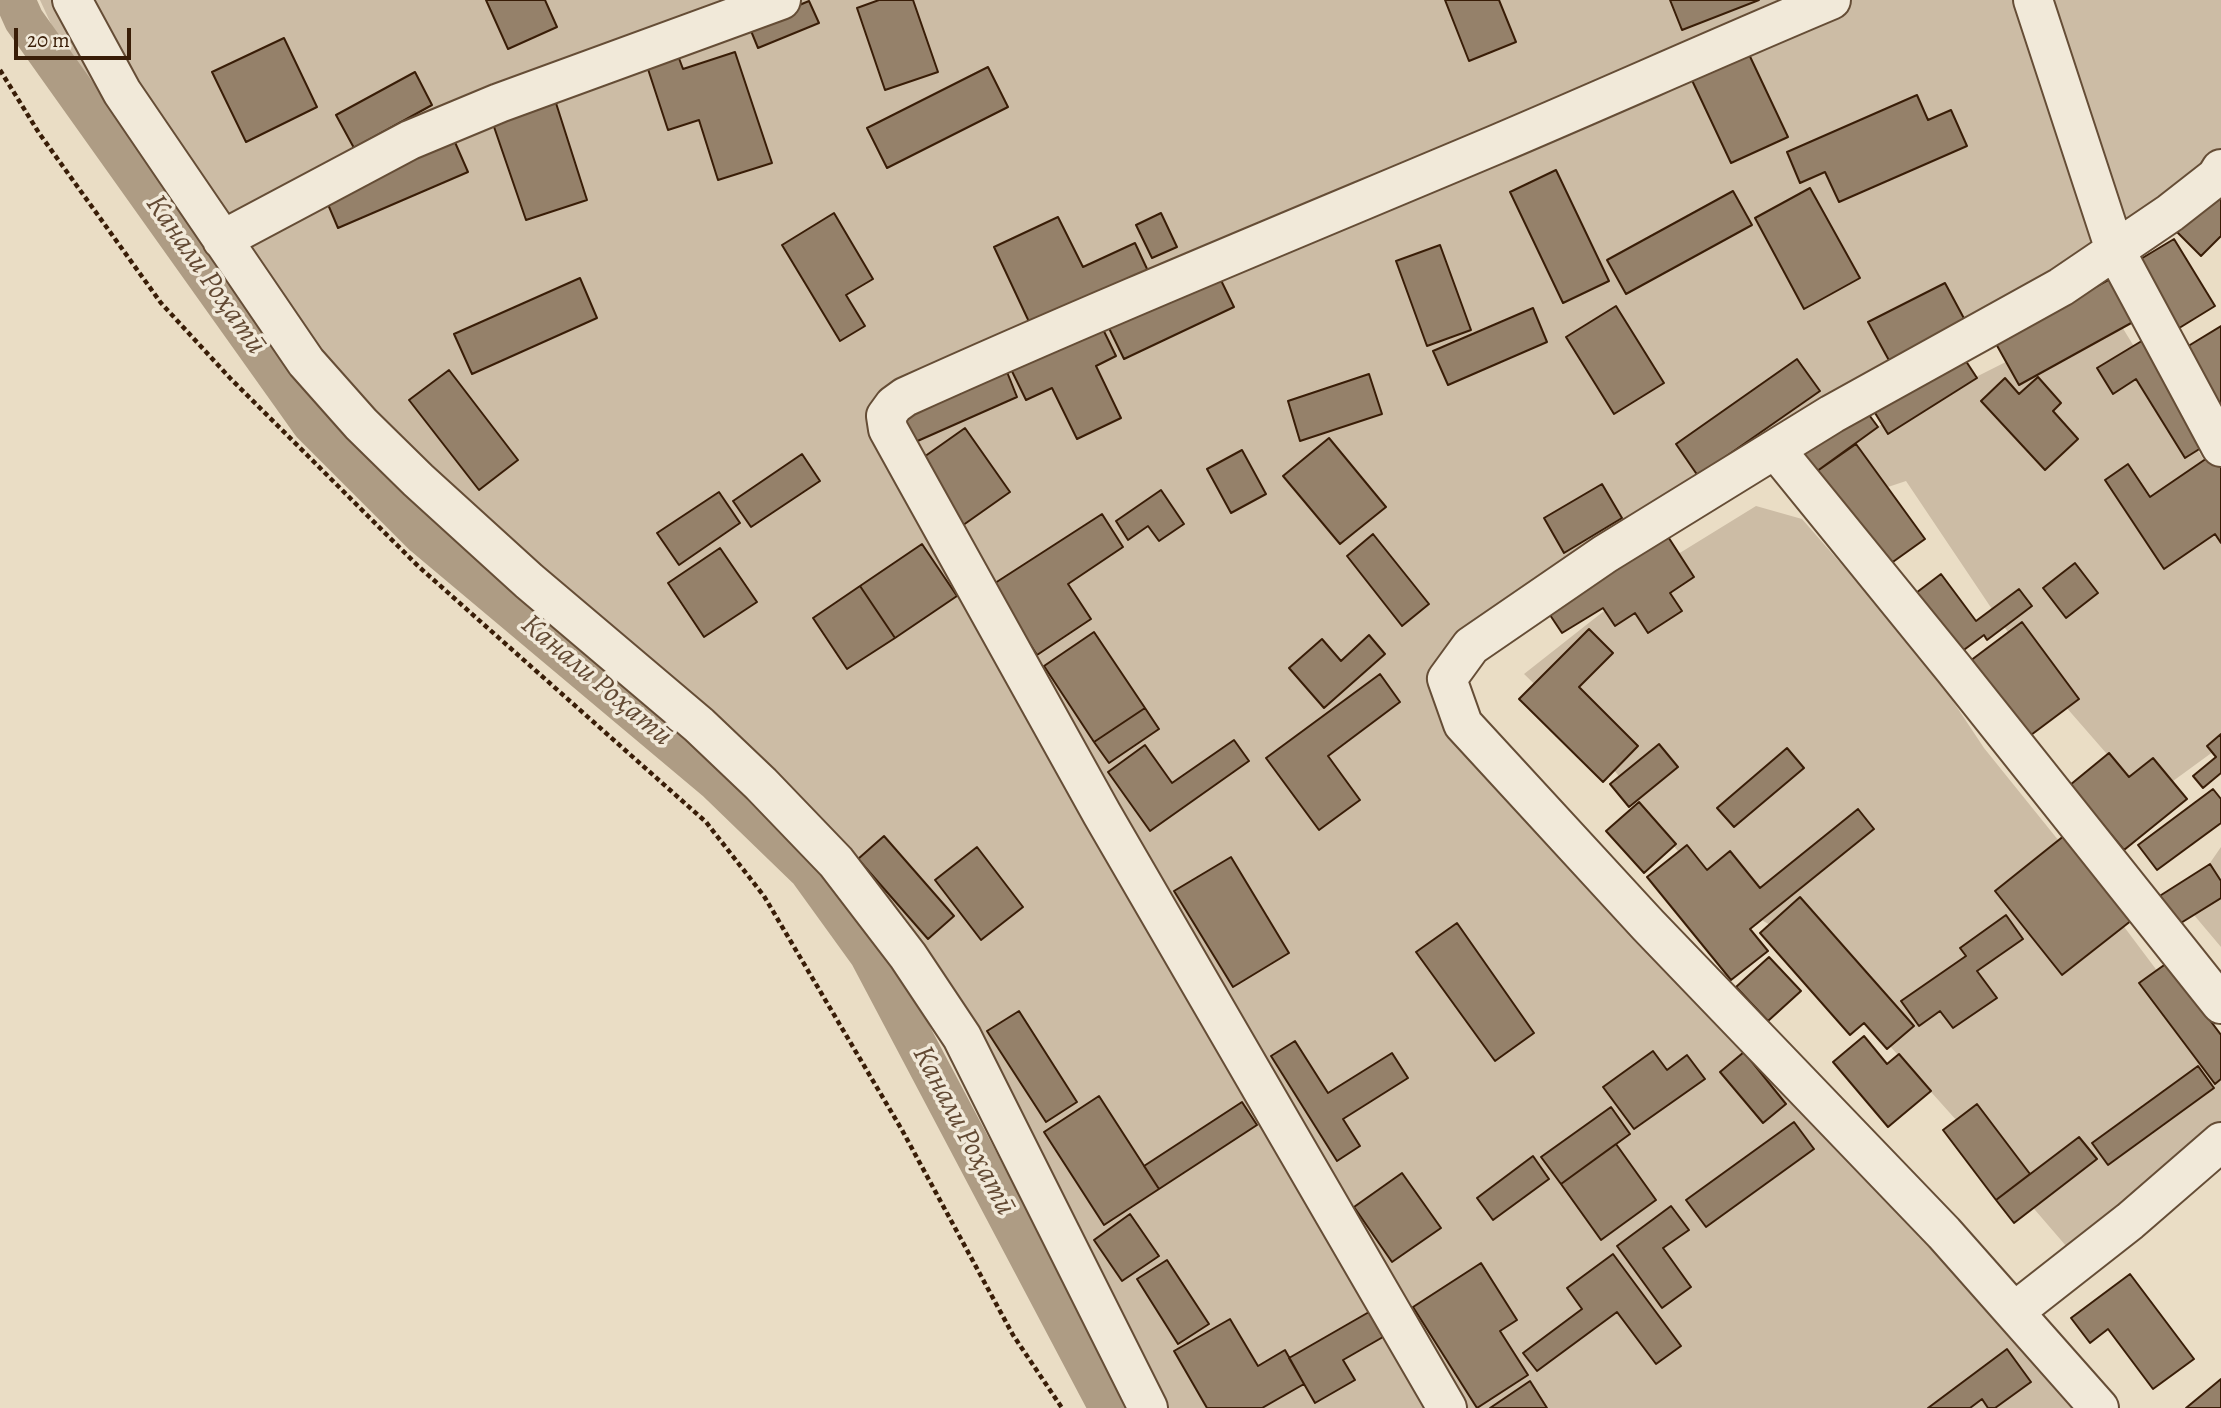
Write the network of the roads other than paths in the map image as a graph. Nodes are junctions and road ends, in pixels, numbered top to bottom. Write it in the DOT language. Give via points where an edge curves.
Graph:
graph roads {
  1 [pos="72,0"];
  2 [pos="781,0"];
  3 [pos="1831,0"];
  4 [pos="2034,0"];
  5 [pos="2221,169"];
  6 [pos="222,240"];
  7 [pos="2115,250"];
  8 [pos="2221,447"];
  9 [pos="1774,449"];
  10 [pos="2221,1004"];
  11 [pos="2221,1142"];
  12 [pos="2014,1312"];
  13 [pos="1148,1408"];
  14 [pos="1447,1408"];
  15 [pos="2099,1408"];
  1 -- 6 [label="lane" via="122,92"];
  2 -- 6 [label="lane" via="410,140"];
  3 -- 14 [label="lane" via="1069,323 905,397 886,416 888,429 1109,826"];
  4 -- 7 [label="lane"];
  5 -- 7 [label="lane" via="2170,213"];
  6 -- 13 [label="lane" via="306,362 361,424 529,582 699,725 836,862 908,956 962,1037"];
  7 -- 8 [label="lane"];
  7 -- 9 [label="lane" via="2061,287"];
  9 -- 10 [label="lane"];
  9 -- 12 [label="lane" via="1605,554 1471,646 1447,679 1463,724"];
  11 -- 12 [label="lane"];
  12 -- 15 [label="lane"];
}
